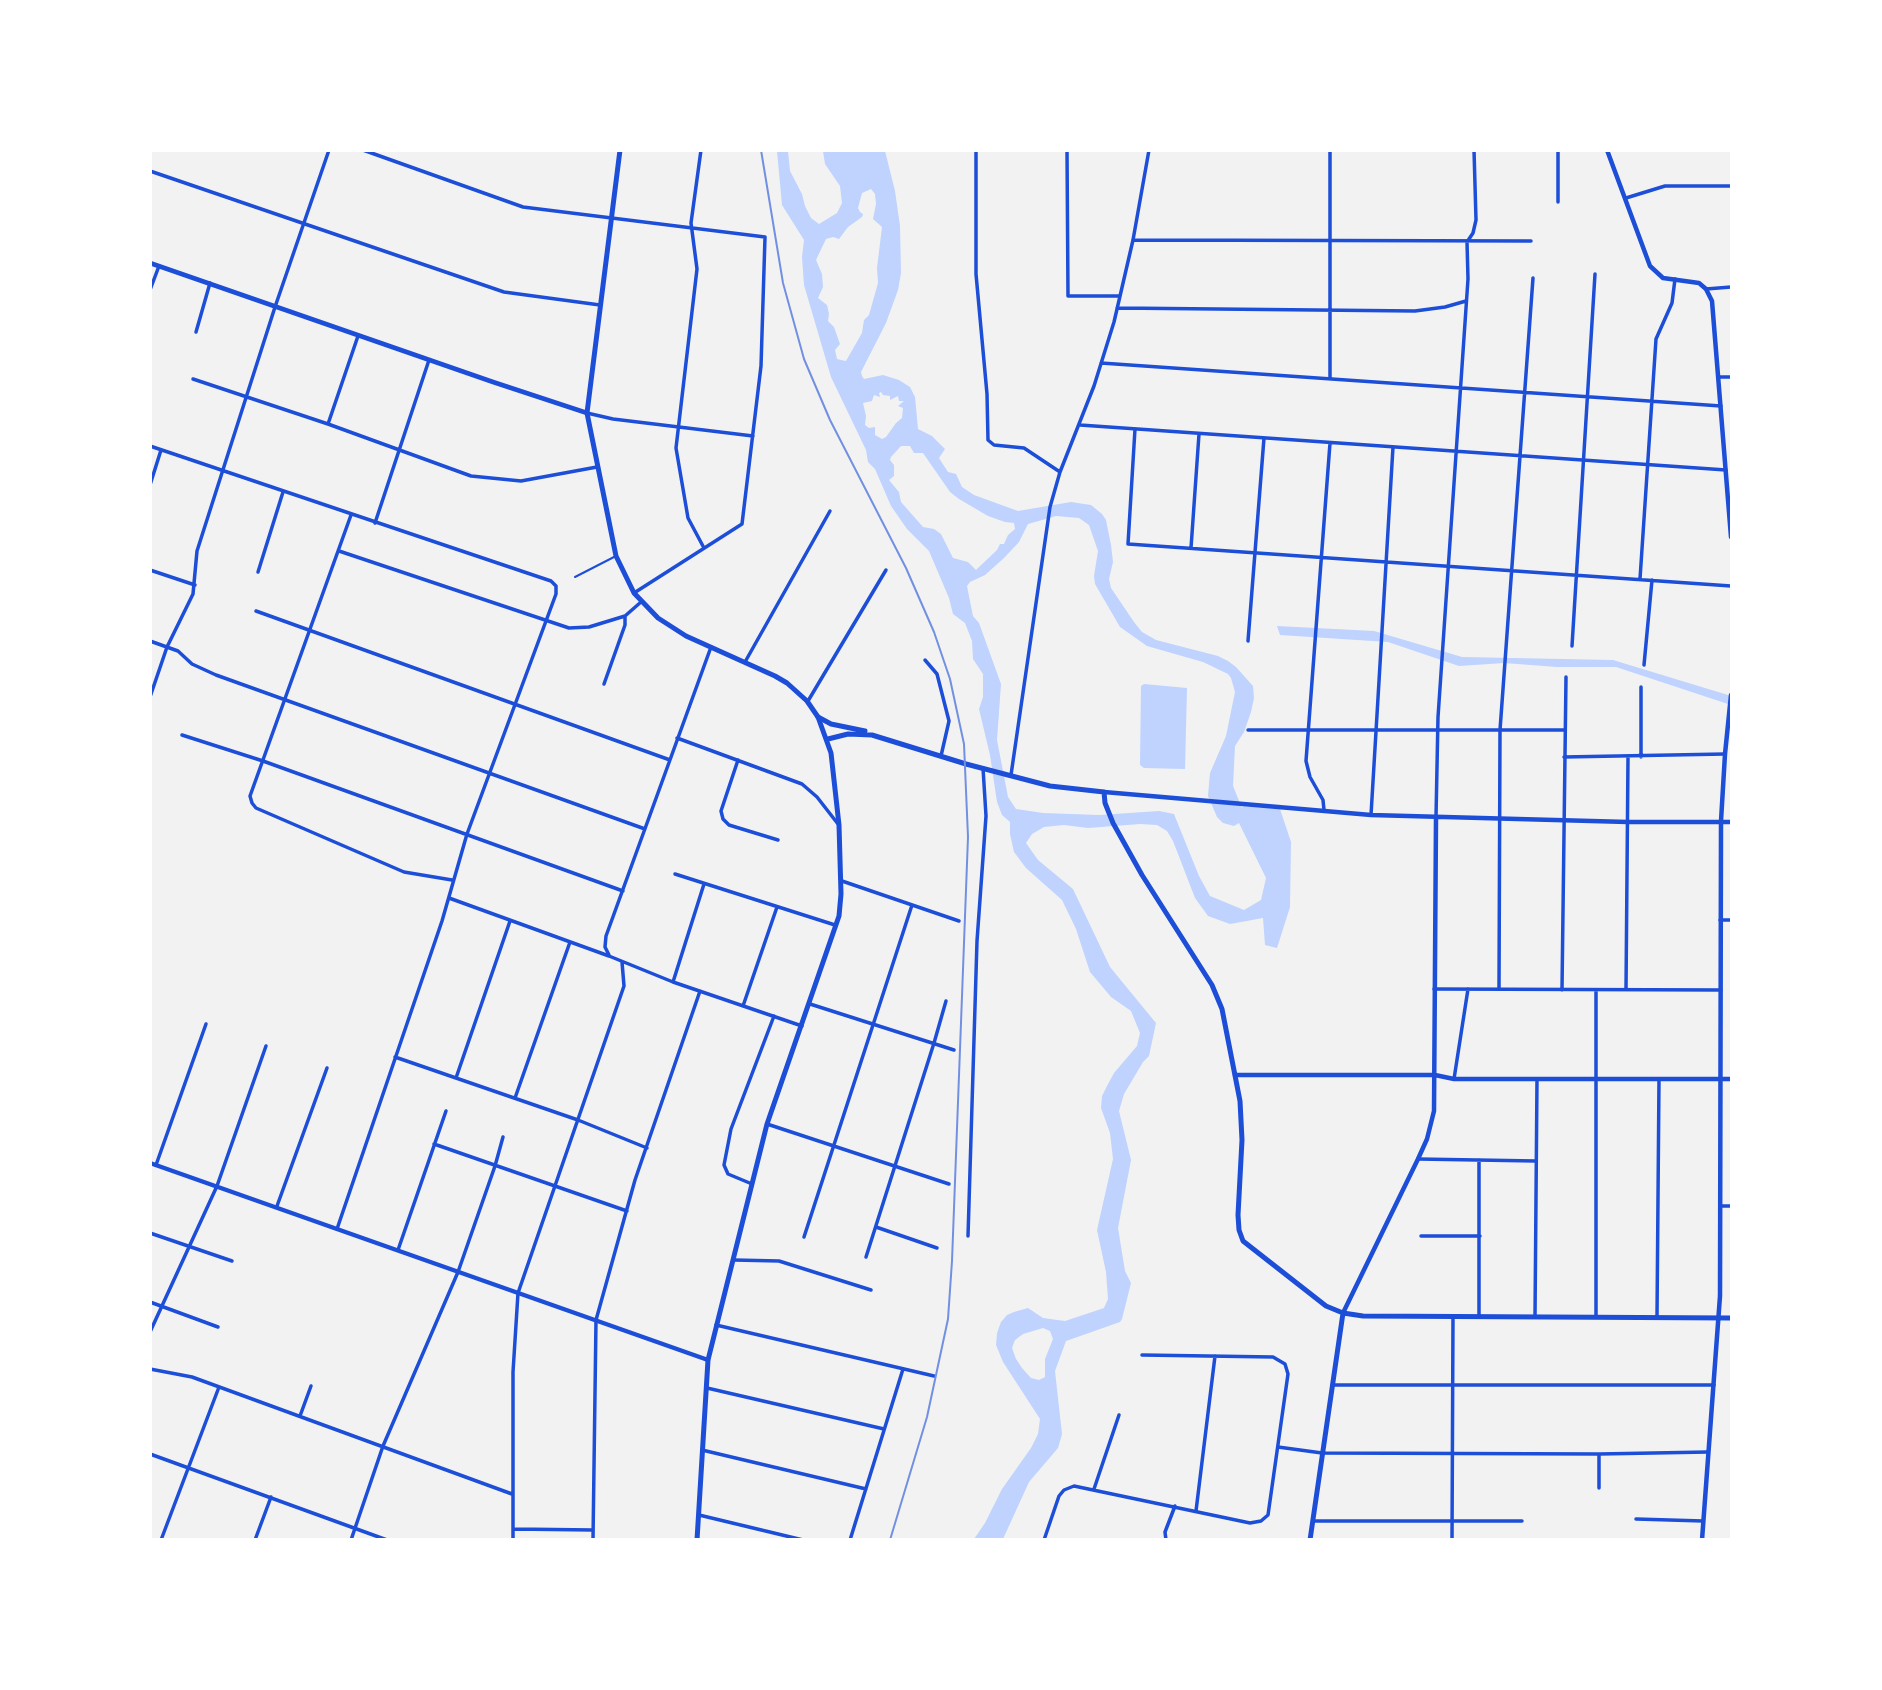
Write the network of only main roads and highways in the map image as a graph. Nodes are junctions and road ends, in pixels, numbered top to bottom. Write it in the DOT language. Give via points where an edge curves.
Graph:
graph roads {
  1 [pos="620,150"];
  2 [pos="818,717"];
  3 [pos="877,736"];
  4 [pos="828,739"];
  5 [pos="1343,1313"];
  6 [pos="1731,1318"];
  7 [pos="697,1539"];
  8 [pos="1310,1539"];
  1 -- 2 [label="main road" via="587,413 616,556 634,593 670,627 787,683"];
  2 -- 3 [label="main road"];
  2 -- 4 [label="main road"];
  3 -- 4 [label="main road" via="848,734"];
  3 -- 5 [label="main road" via="1051,786 1104,792 1115,827 1218,997 1241,1120 1238,1216 1243,1241 1326,1306"];
  4 -- 7 [label="main road" via="839,825 841,908 767,1124 708,1360"];
  5 -- 6 [label="main road"];
  5 -- 8 [label="main road"];
}
